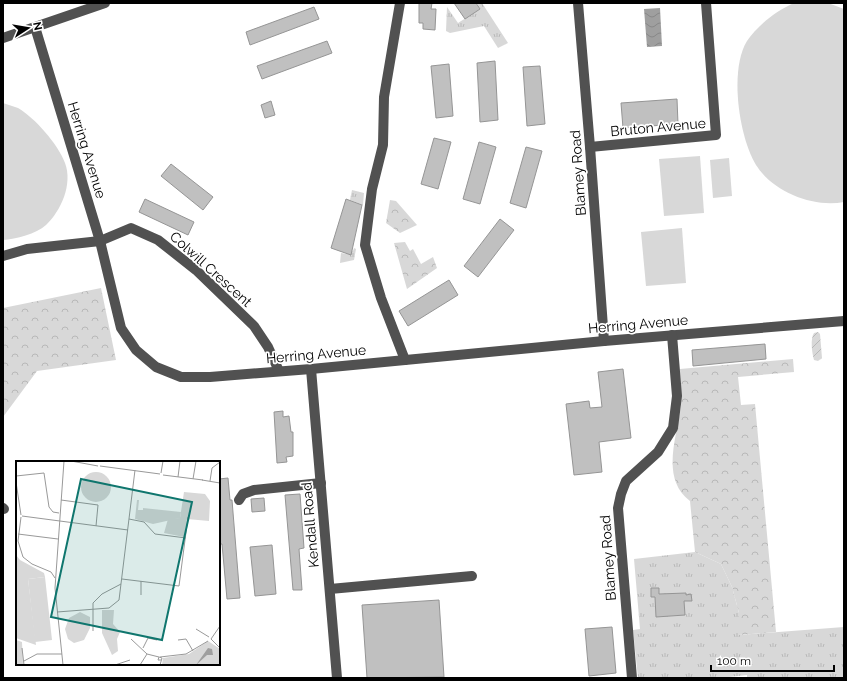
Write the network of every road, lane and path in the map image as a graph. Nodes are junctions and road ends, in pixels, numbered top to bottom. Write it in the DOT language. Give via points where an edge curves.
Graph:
graph roads {
  1 [pos="105,3"];
  2 [pos="400,3"];
  3 [pos="578,3"];
  4 [pos="706,3"];
  5 [pos="34,27"];
  6 [pos="3,38"];
  7 [pos="590,147"];
  8 [pos="100,241"];
  9 [pos="3,256"];
  10 [pos="844,321"];
  11 [pos="672,335"];
  12 [pos="604,341"];
  13 [pos="405,360"];
  14 [pos="311,369"];
  15 [pos="279,371"];
  16 [pos="321,483"];
  17 [pos="239,500"];
  18 [pos="472,576"];
  19 [pos="330,589"];
  20 [pos="338,678"];
  21 [pos="632,678"];
  1 -- 5 [label="street"];
  2 -- 13 [label="street" via="384,97 383,144 372,189 365,245 381,298"];
  3 -- 7 [label="street, Blamey Road"];
  4 -- 7 [label="street, Bruton Avenue" via="716,135"];
  5 -- 6 [label="street"];
  5 -- 8 [label="street, Herring Avenue"];
  7 -- 12 [label="street, Blamey Road"];
  8 -- 9 [label="street, Colwill Crescent" via="27,249"];
  8 -- 15 [label="street, Colwill Crescent" via="131,228 158,240 196,270 254,326 268,347"];
  8 -- 15 [label="street, Herring Avenue" via="122,328 136,350 156,367 181,376 210,377"];
  10 -- 11 [label="street, Herring Avenue"];
  11 -- 12 [label="street, Herring Avenue"];
  11 -- 21 [label="street, Blamey Road" via="677,396 673,428 652,458 626,482 618,508"];
  12 -- 13 [label="street, Herring Avenue"];
  13 -- 14 [label="street, Herring Avenue"];
  14 -- 15 [label="street, Herring Avenue"];
  14 -- 16 [label="street, Kendall Road"];
  16 -- 17 [label="street" via="254,490 243,494"];
  16 -- 19 [label="street, Kendall Road"];
  18 -- 19 [label="street"];
  19 -- 20 [label="street, Kendall Road"];
}
